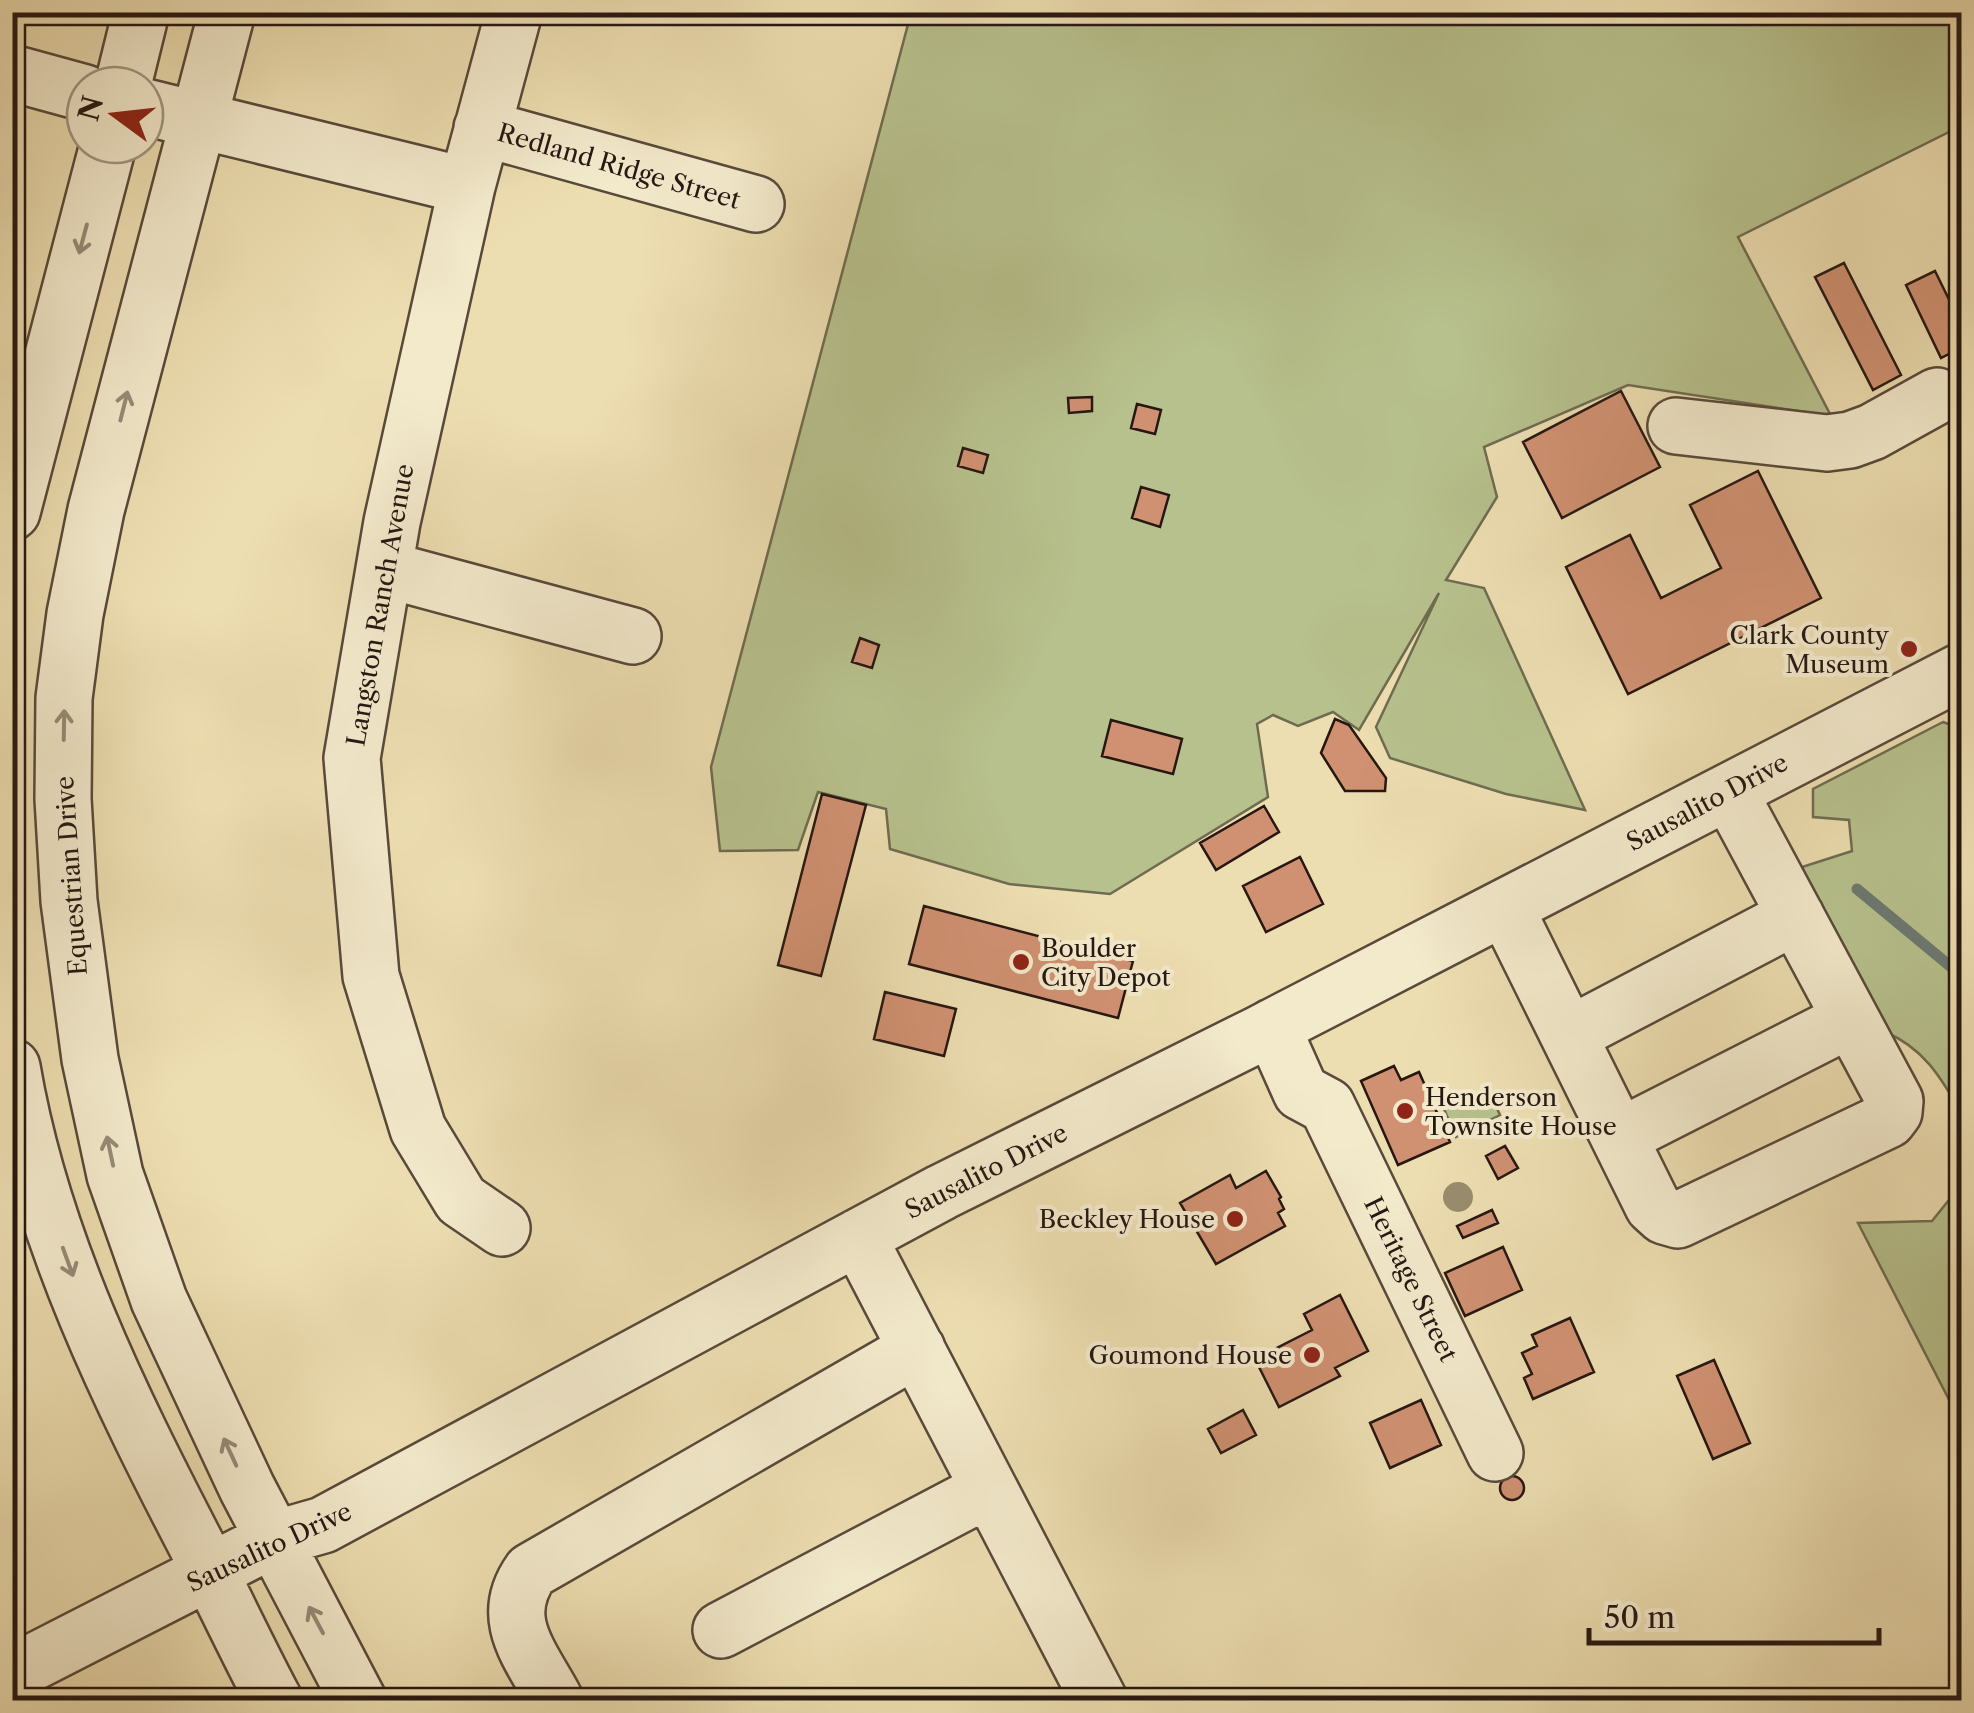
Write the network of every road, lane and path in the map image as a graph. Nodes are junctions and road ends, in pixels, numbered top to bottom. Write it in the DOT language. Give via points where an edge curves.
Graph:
graph roads {
  1 [pos="141,12"];
  2 [pos="228,12"];
  3 [pos="514,12"];
  4 [pos="127,65"];
  5 [pos="12,73"];
  6 [pos="65,87"];
  7 [pos="165,112"];
  8 [pos="198,120"];
  9 [pos="482,128"];
  10 [pos="103,165"];
  11 [pos="466,186"];
  12 [pos="756,204"];
  13 [pos="1937,396"];
  14 [pos="1676,426"];
  15 [pos="12,512"];
  16 [pos="384,569"];
  17 [pos="633,636"];
  18 [pos="1962,671"];
  19 [pos="1729,792"];
  20 [pos="1505,907"];
  21 [pos="1796,916"];
  22 [pos="1851,1019"];
  23 [pos="1285,1020"];
  24 [pos="1569,1035"];
  25 [pos="12,1068"];
  26 [pos="1619,1136"];
  27 [pos="502,1228"];
  28 [pos="858,1236"];
  29 [pos="917,1349"];
  30 [pos="1496,1453"];
  31 [pos="989,1489"];
  32 [pos="274,1539"];
  33 [pos="210,1572"];
  34 [pos="721,1630"];
  35 [pos="12,1673"];
  36 [pos="274,1700"];
  37 [pos="358,1700"];
  38 [pos="554,1700"];
  39 [pos="1099,1700"];
  1 -- 4 [label="street"];
  2 -- 8 [label="street, Equestrian Drive"];
  3 -- 9 [label="street, Langston Ranch Avenue"];
  5 -- 6 [label="street"];
  7 -- 8 [label="street"];
  8 -- 11 [label="street"];
  32 -- 8 [label="street, Equestrian Drive, one-way" via="160,1300 115,1176 76,977 65,833 64,698 75,614"];
  9 -- 11 [label="street, Langston Ranch Avenue"];
  9 -- 12 [label="street, Redland Ridge Street"];
  10 -- 15 [label="street, one-way"];
  11 -- 16 [label="street, Langston Ranch Avenue"];
  13 -- 14 [label="street" via="1872,432 1827,443"];
  16 -- 17 [label="street"];
  16 -- 27 [label="street, Langston Ranch Avenue" via="352,758 371,976 418,1128 461,1200"];
  18 -- 19 [label="street, Sausalito Drive"];
  19 -- 20 [label="street, Sausalito Drive"];
  19 -- 21 [label="street"];
  20 -- 23 [label="street, Sausalito Drive"];
  20 -- 24 [label="street"];
  21 -- 22 [label="street"];
  21 -- 24 [label="street"];
  22 -- 26 [label="street"];
  22 -- 26 [label="street" via="1894,1101 1888,1120 1678,1220 1653,1206"];
  23 -- 28 [label="street, Sausalito Drive"];
  23 -- 30 [label="street, Heritage Street" via="1300,1092 1328,1106"];
  24 -- 26 [label="street"];
  25 -- 33 [label="street, one-way" via="42,1192 83,1306 132,1422"];
  28 -- 29 [label="street"];
  28 -- 32 [label="street, Sausalito Drive" via="324,1525"];
  29 -- 31 [label="street"];
  29 -- 38 [label="street" via="531,1571 515,1606 517,1626"];
  31 -- 34 [label="street"];
  31 -- 39 [label="street"];
  32 -- 33 [label="street, Sausalito Drive"];
  37 -- 32 [label="street, Equestrian Drive, one-way"];
  33 -- 35 [label="street, Sausalito Drive"];
  33 -- 36 [label="street"];
}
